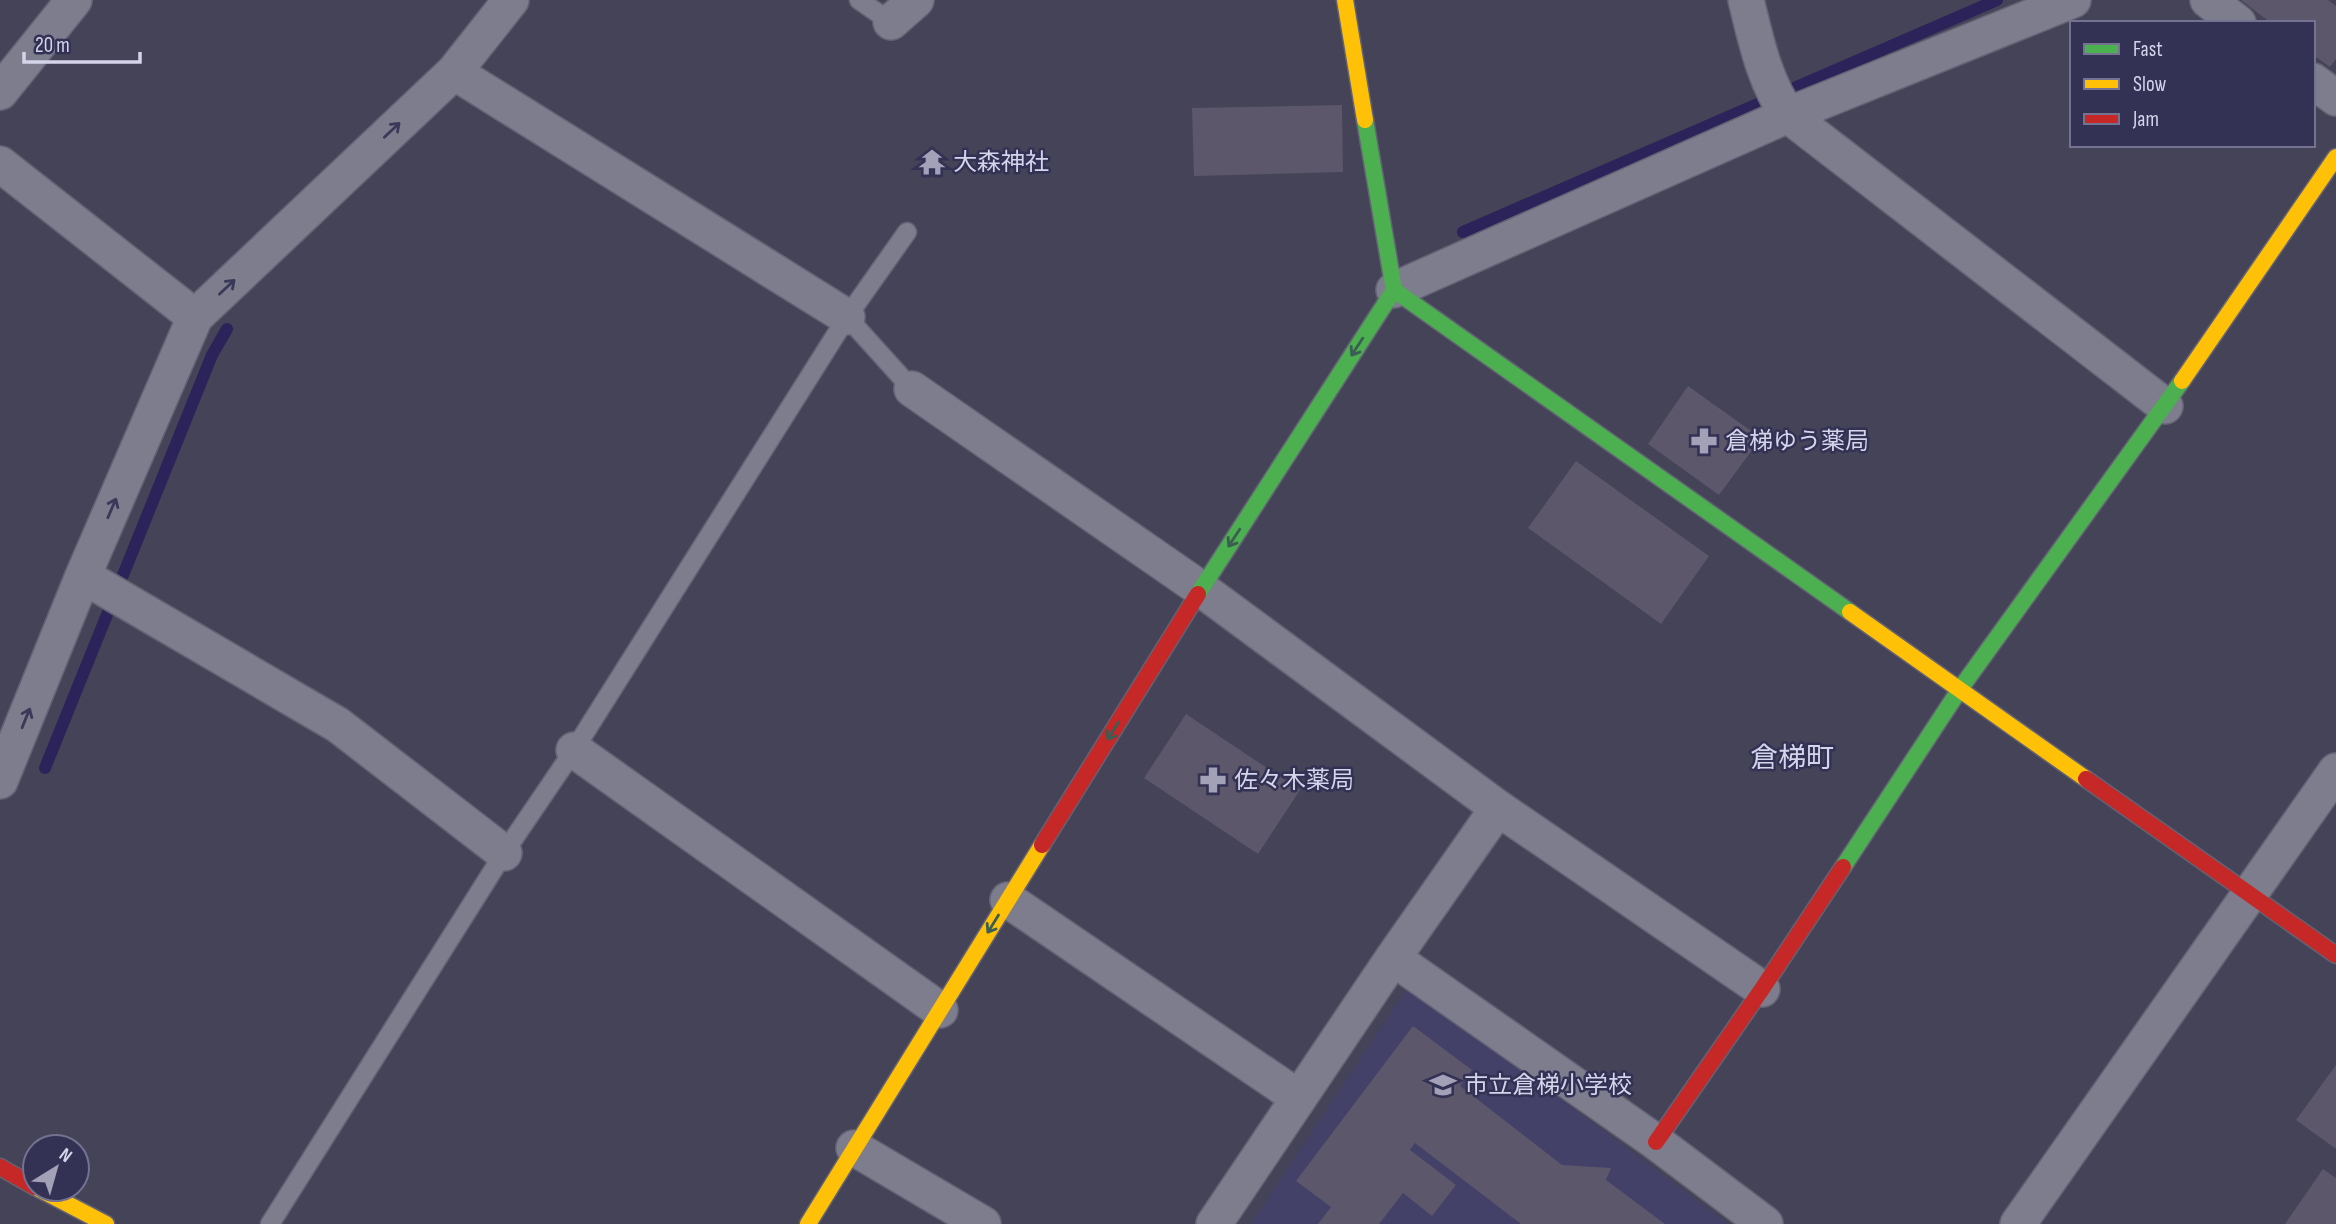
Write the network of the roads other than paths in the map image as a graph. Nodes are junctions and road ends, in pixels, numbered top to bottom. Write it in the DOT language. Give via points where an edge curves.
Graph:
graph roads {
  1 [pos="74,0"];
  2 [pos="511,0"];
  3 [pos="859,0"];
  4 [pos="1345,0"];
  5 [pos="1746,0"];
  6 [pos="2073,0"];
  7 [pos="2208,0"];
  8 [pos="904,11"];
  9 [pos="2235,21"];
  10 [pos="454,72"];
  11 [pos="2315,82"];
  12 [pos="0,92"];
  13 [pos="1777,96"];
  14 [pos="2336,98"];
  15 [pos="2336,157"];
  16 [pos="0,164"];
  17 [pos="907,232"];
  18 [pos="1394,290"];
  19 [pos="195,317"];
  20 [pos="847,317"];
  21 [pos="912,389"];
  22 [pos="2165,406"];
  23 [pos="83,576"];
  24 [pos="1201,589"];
  25 [pos="1960,689"];
  26 [pos="574,750"];
  27 [pos="2336,771"];
  28 [pos="0,781"];
  29 [pos="1498,808"];
  30 [pos="504,853"];
  31 [pos="2251,895"];
  32 [pos="1009,900"];
  33 [pos="2336,955"];
  34 [pos="1393,958"];
  35 [pos="1762,989"];
  36 [pos="940,1010"];
  37 [pos="1299,1098"];
  38 [pos="1656,1143"];
  39 [pos="854,1148"];
  40 [pos="0,1167"];
  41 [pos="21,1179"];
  42 [pos="66,1203"];
  43 [pos="106,1224"];
  44 [pos="270,1224"];
  45 [pos="808,1224"];
  46 [pos="983,1224"];
  47 [pos="1214,1224"];
  48 [pos="1765,1224"];
  49 [pos="2018,1224"];
  1 -- 12 [label="street"];
  2 -- 10 [label="street"];
  3 -- 8 [label="lane"];
  4 -- 18 [label="street"];
  5 -- 13 [label="street"];
  6 -- 13 [label="street"];
  7 -- 9 [label="street"];
  19 -- 10 [label="street, one-way"];
  10 -- 20 [label="street"];
  11 -- 14 [label="street"];
  13 -- 18 [label="street"];
  13 -- 22 [label="street"];
  15 -- 22 [label="street"];
  16 -- 19 [label="street"];
  17 -- 20 [label="lane"];
  18 -- 24 [label="street, one-way"];
  18 -- 25 [label="street"];
  23 -- 19 [label="street, one-way"];
  20 -- 21 [label="lane"];
  20 -- 26 [label="lane"];
  21 -- 24 [label="street"];
  22 -- 25 [label="street"];
  28 -- 23 [label="street, one-way"];
  23 -- 30 [label="street" via="338,726"];
  24 -- 29 [label="street"];
  24 -- 32 [label="street, one-way"];
  25 -- 31 [label="street"];
  25 -- 35 [label="street"];
  26 -- 30 [label="lane"];
  26 -- 36 [label="street"];
  27 -- 31 [label="street"];
  29 -- 34 [label="street"];
  29 -- 35 [label="street"];
  30 -- 44 [label="lane"];
  31 -- 33 [label="street"];
  31 -- 49 [label="street"];
  32 -- 36 [label="street, one-way"];
  32 -- 37 [label="street"];
  34 -- 37 [label="street"];
  34 -- 38 [label="street"];
  35 -- 38 [label="street"];
  36 -- 39 [label="street"];
  37 -- 47 [label="street"];
  38 -- 48 [label="street"];
  39 -- 45 [label="street"];
  39 -- 46 [label="street"];
  40 -- 41 [label="street"];
  42 -- 43 [label="street"];
}
